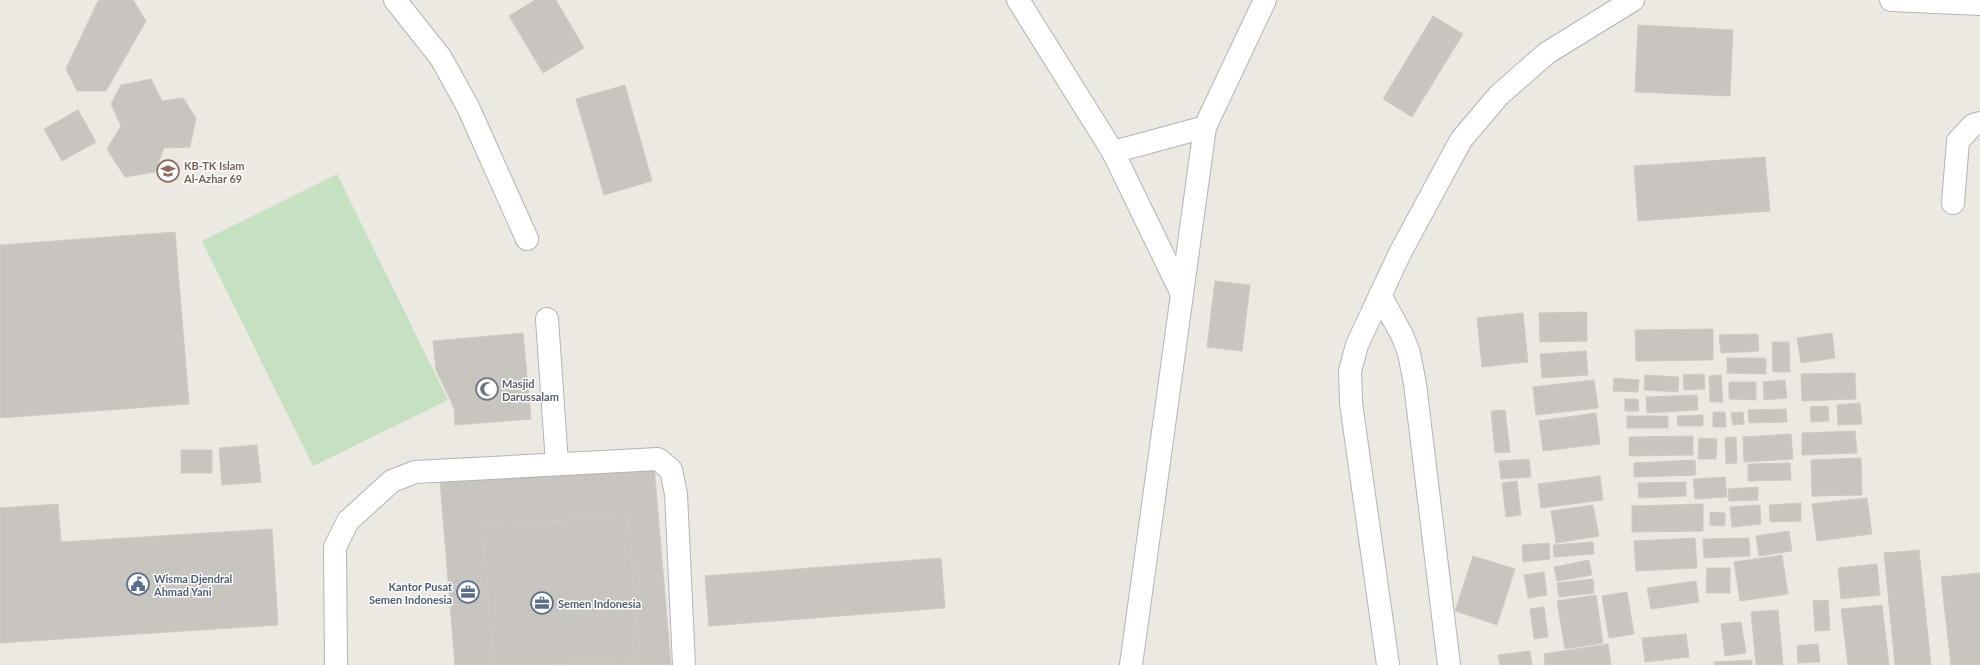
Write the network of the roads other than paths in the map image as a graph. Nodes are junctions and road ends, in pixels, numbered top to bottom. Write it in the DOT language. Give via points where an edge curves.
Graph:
graph roads {
  1 [pos="395,0"];
  2 [pos="1018,0"];
  3 [pos="1266,0"];
  4 [pos="1633,0"];
  5 [pos="1891,0"];
  6 [pos="1980,4"];
  7 [pos="1980,123"];
  8 [pos="1205,127"];
  9 [pos="1113,152"];
  10 [pos="1953,203"];
  11 [pos="527,239"];
  12 [pos="1182,294"];
  13 [pos="1380,295"];
  14 [pos="547,319"];
  15 [pos="557,464"];
  16 [pos="336,665"];
  17 [pos="684,665"];
  18 [pos="1131,665"];
  19 [pos="1388,665"];
  20 [pos="1449,665"];
  1 -- 11 [label="street" via="441,58 468,107"];
  2 -- 9 [label="street"];
  3 -- 8 [label="street"];
  4 -- 13 [label="street" via="1547,53 1499,95 1461,140"];
  5 -- 6 [label="street"];
  7 -- 10 [label="street" via="1973,126 1958,142"];
  8 -- 9 [label="street"];
  8 -- 12 [label="street"];
  9 -- 12 [label="street"];
  12 -- 18 [label="street"];
  13 -- 19 [label="street" via="1357,345 1350,371 1351,403"];
  13 -- 20 [label="street" via="1402,335 1409,353 1415,384"];
  14 -- 15 [label="street"];
  15 -- 16 [label="street" via="415,472 392,481 348,521 335,547"];
  15 -- 17 [label="street" via="658,459 671,470 676,494"];
}
